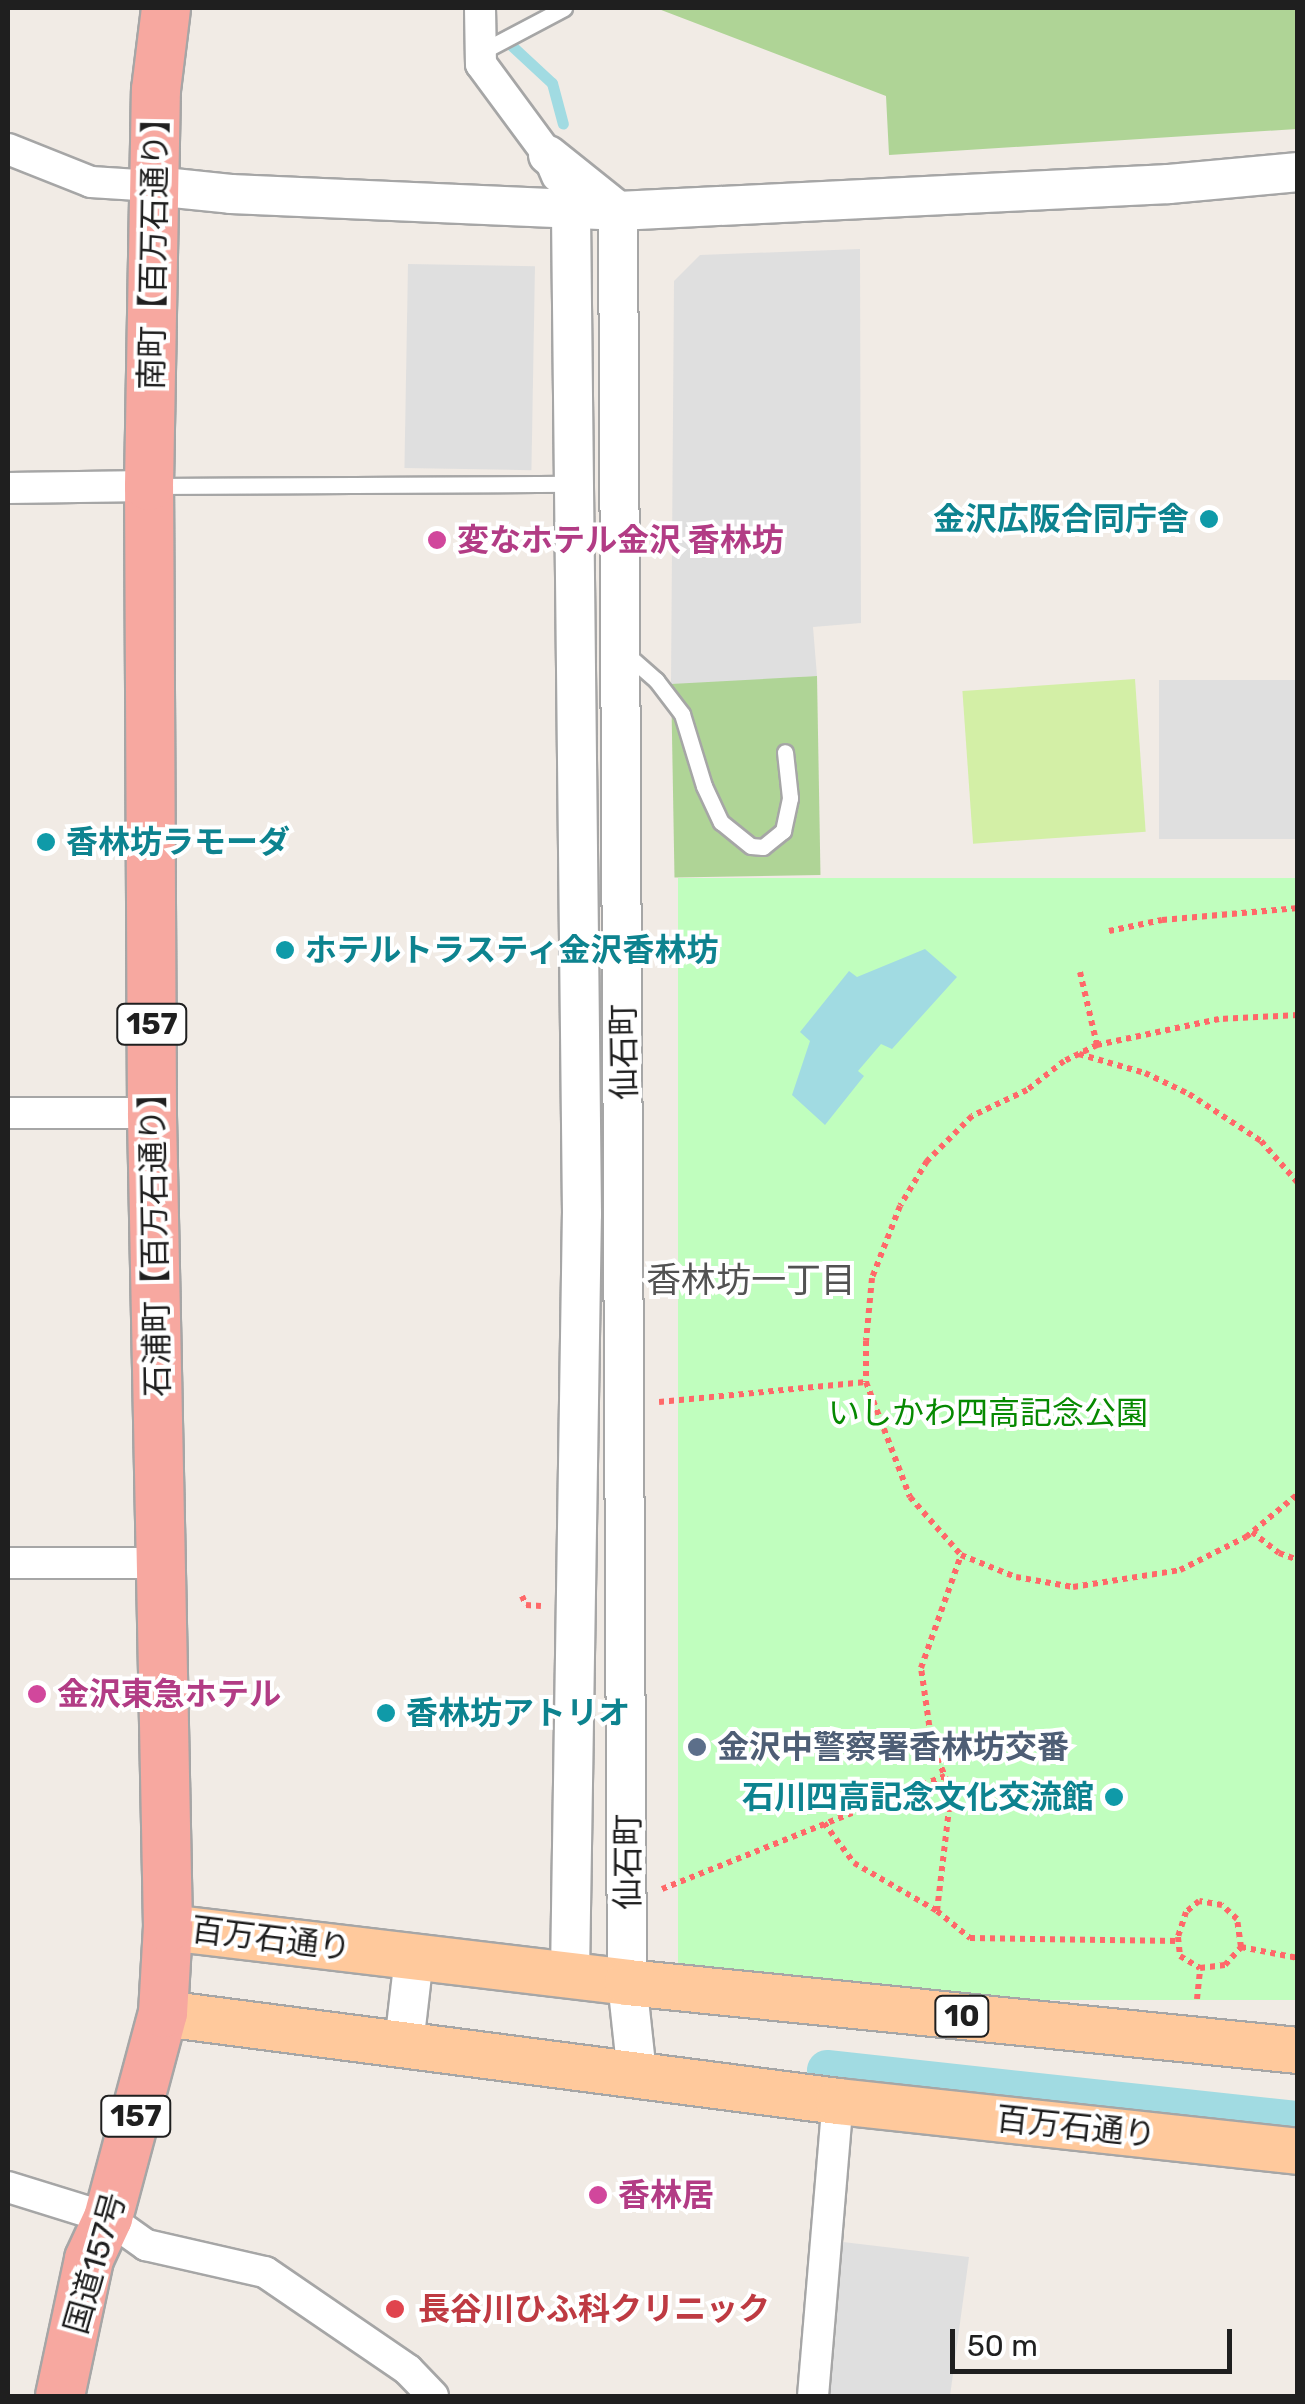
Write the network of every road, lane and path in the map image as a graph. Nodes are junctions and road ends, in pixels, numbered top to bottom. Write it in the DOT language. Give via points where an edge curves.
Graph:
graph roads {
  1 [pos="166,8"];
  2 [pos="480,8"];
  3 [pos="564,8"];
  4 [pos="481,52"];
  5 [pos="8,149"];
  6 [pos="548,156"];
  7 [pos="1298,172"];
  8 [pos="154,186"];
  9 [pos="618,211"];
  10 [pos="571,212"];
  11 [pos="574,484"];
  12 [pos="149,486"];
  13 [pos="8,488"];
  14 [pos="621,650"];
  15 [pos="622,746"];
  16 [pos="577,747"];
  17 [pos="785,752"];
  18 [pos="1298,908"];
  19 [pos="1109,932"];
  20 [pos="1080,972"];
  21 [pos="1298,1015"];
  22 [pos="1097,1044"];
  23 [pos="1078,1054"];
  24 [pos="8,1113"];
  25 [pos="152,1113"];
  26 [pos="1298,1182"];
  27 [pos="626,1212"];
  28 [pos="582,1214"];
  29 [pos="866,1382"];
  30 [pos="659,1402"];
  31 [pos="1298,1494"];
  32 [pos="1252,1532"];
  33 [pos="961,1555"];
  34 [pos="1298,1560"];
  35 [pos="161,1562"];
  36 [pos="8,1564"];
  37 [pos="542,1596"];
  38 [pos="542,1606"];
  39 [pos="945,1776"];
  40 [pos="824,1822"];
  41 [pos="656,1891"];
  42 [pos="937,1911"];
  43 [pos="168,1928"];
  44 [pos="1178,1941"];
  45 [pos="1242,1947"];
  46 [pos="414,1957"];
  47 [pos="1298,1958"];
  48 [pos="1200,1968"];
  49 [pos="570,1974"];
  50 [pos="627,1982"];
  51 [pos="1196,2006"];
  52 [pos="164,2014"];
  53 [pos="404,2044"];
  54 [pos="1298,2050"];
  55 [pos="636,2074"];
  56 [pos="838,2101"];
  57 [pos="1298,2151"];
  58 [pos="8,2187"];
  59 [pos="108,2218"];
  60 [pos="60,2396"];
  61 [pos="433,2396"];
  62 [pos="814,2396"];
  1 -- 8 [label="highway, 南町【百万石通り】 / 157"];
  2 -- 4 [label="street"];
  3 -- 4 [label="lane"];
  4 -- 6 [label="street" via="481,64"];
  5 -- 8 [label="street" via="91,182"];
  6 -- 9 [label="street"];
  6 -- 10 [label="street"];
  7 -- 9 [label="street"];
  8 -- 10 [label="street"];
  8 -- 12 [label="highway, 南町【百万石通り】 / 157"];
  9 -- 10 [label="street"];
  9 -- 14 [label="street, 仙石町"];
  10 -- 11 [label="street, 仙石町"];
  11 -- 12 [label="lane"];
  11 -- 16 [label="street, 仙石町"];
  12 -- 13 [label="street"];
  12 -- 25 [label="highway, 石浦町【百万石通り】 / 157"];
  14 -- 15 [label="street, 仙石町"];
  14 -- 17 [label="lane" via="682,714 722,822 751,846 775,841 783,830 790,798"];
  15 -- 16 [label="street"];
  15 -- 27 [label="street, 仙石町"];
  16 -- 28 [label="street, 仙石町"];
  18 -- 19 [label="path" via="1162,920"];
  20 -- 22 [label="path"];
  21 -- 22 [label="path" via="1219,1018"];
  22 -- 23 [label="path"];
  23 -- 26 [label="path" via="1189,1094 1261,1142"];
  23 -- 29 [label="path" via="972,1116 927,1161 900,1206 872,1278"];
  24 -- 25 [label="street"];
  25 -- 35 [label="highway, 石浦町【百万石通り】 / 157"];
  27 -- 28 [label="street"];
  27 -- 50 [label="street, 仙石町"];
  28 -- 49 [label="street, 仙石町"];
  29 -- 30 [label="path"];
  29 -- 33 [label="path" via="910,1497"];
  31 -- 32 [label="path"];
  32 -- 33 [label="path" via="1180,1570 1073,1587 1016,1576"];
  32 -- 34 [label="path"];
  33 -- 39 [label="path" via="921,1668 932,1745"];
  35 -- 36 [label="street"];
  35 -- 43 [label="highway, 石浦町【百万石通り】 / 157"];
  37 -- 38 [label="path" via="524,1596 526,1605"];
  39 -- 40 [label="path"];
  39 -- 42 [label="path" via="951,1792"];
  40 -- 41 [label="path"];
  40 -- 42 [label="path" via="854,1864"];
  42 -- 44 [label="path" via="970,1938"];
  43 -- 46 [label="main road, 百万石通り / 10"];
  43 -- 52 [label="highway, 百万石通り / 157"];
  44 -- 45 [label="path" via="1186,1912 1199,1901 1222,1905 1237,1919"];
  44 -- 48 [label="path" via="1180,1956"];
  45 -- 47 [label="path"];
  45 -- 48 [label="path" via="1225,1966"];
  46 -- 49 [label="main road, 百万石通り / 10"];
  46 -- 53 [label="street"];
  48 -- 51 [label="path"];
  49 -- 50 [label="main road, 百万石通り / 10"];
  50 -- 54 [label="main road, 百万石通り / 10"];
  50 -- 55 [label="street, 仙石町"];
  52 -- 53 [label="main road, 百万石通り"];
  52 -- 59 [label="highway, 国道157号 / 157"];
  53 -- 55 [label="main road, 百万石通り"];
  55 -- 56 [label="main road, 百万石通り"];
  56 -- 57 [label="main road, 百万石通り"];
  56 -- 62 [label="street"];
  58 -- 59 [label="street"];
  59 -- 60 [label="highway, 国道157号 / 157" via="89,2259"];
  59 -- 61 [label="street" via="146,2245 264,2272 408,2370"];
}
